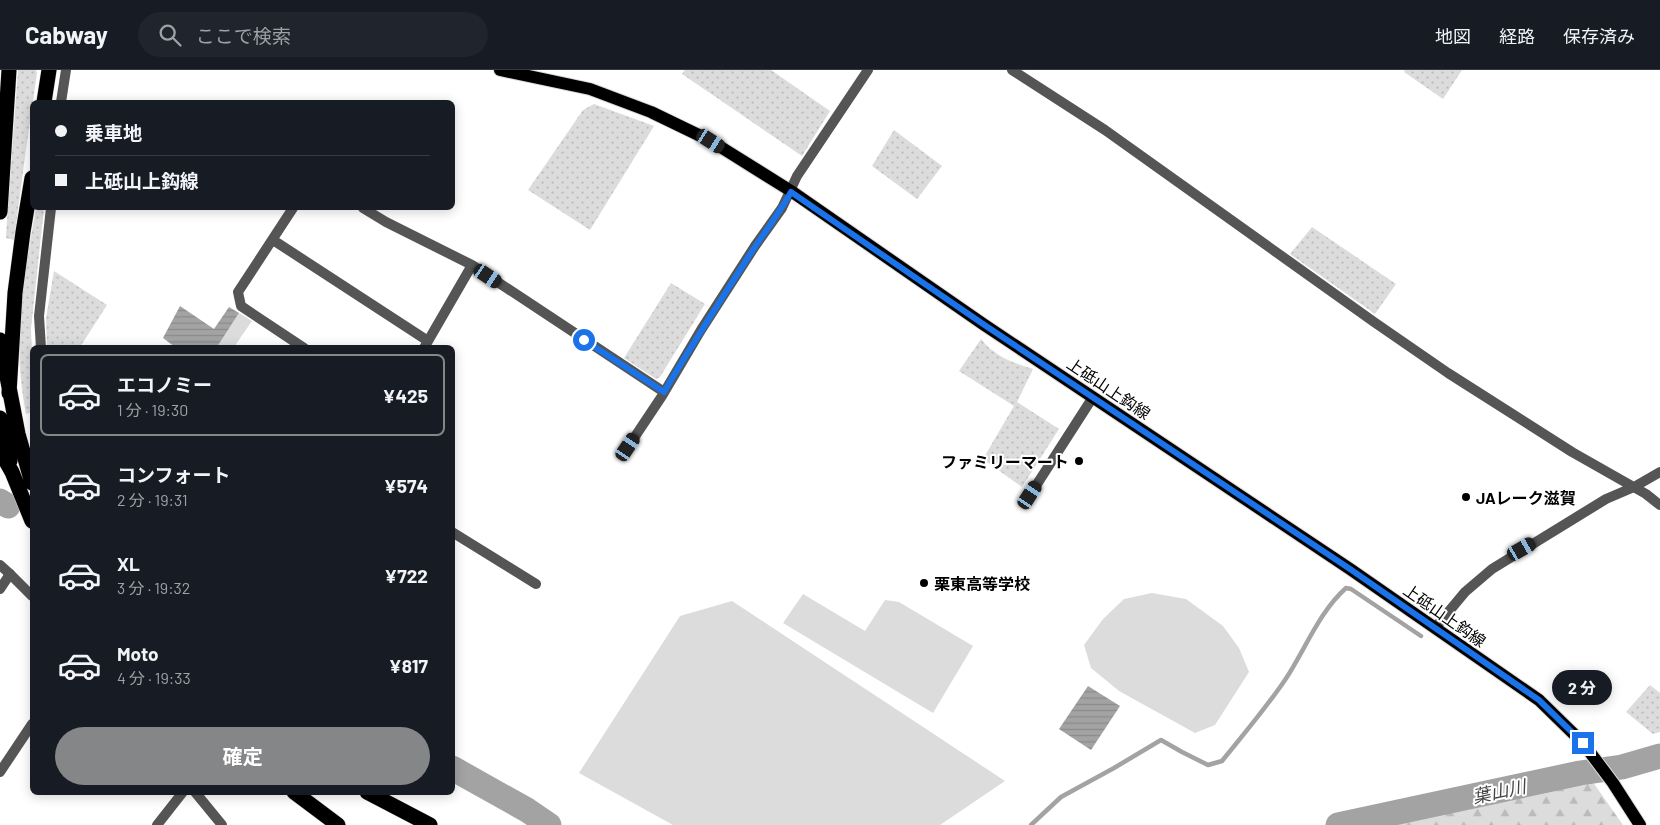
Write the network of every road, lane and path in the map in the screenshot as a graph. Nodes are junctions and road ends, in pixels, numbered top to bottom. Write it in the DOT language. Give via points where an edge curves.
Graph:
graph roads {
  1 [pos="9,70"];
  2 [pos="49,70"];
  3 [pos="66,70"];
  4 [pos="500,70"];
  5 [pos="868,70"];
  6 [pos="1012,70"];
  7 [pos="44,100"];
  8 [pos="61,100"];
  9 [pos="30,190"];
  10 [pos="791,192"];
  11 [pos="51,210"];
  12 [pos="293,210"];
  13 [pos="366,210"];
  14 [pos="0,212"];
  15 [pos="273,240"];
  16 [pos="472,265"];
  17 [pos="0,340"];
  18 [pos="426,344"];
  19 [pos="41,345"];
  20 [pos="300,345"];
  21 [pos="664,392"];
  22 [pos="9,393"];
  23 [pos="1093,397"];
  24 [pos="0,418"];
  25 [pos="628,447"];
  26 [pos="0,451"];
  27 [pos="12,472"];
  28 [pos="1660,472"];
  29 [pos="30,476"];
  30 [pos="1634,487"];
  31 [pos="1030,495"];
  32 [pos="1660,505"];
  33 [pos="30,516"];
  34 [pos="455,534"];
  35 [pos="0,565"];
  36 [pos="10,574"];
  37 [pos="536,584"];
  38 [pos="0,589"];
  39 [pos="30,594"];
  40 [pos="1435,628"];
  41 [pos="30,727"];
  42 [pos="0,772"];
  43 [pos="181,795"];
  44 [pos="197,795"];
  45 [pos="298,795"];
  46 [pos="373,795"];
  47 [pos="157,825"];
  48 [pos="222,825"];
  49 [pos="338,825"];
  50 [pos="430,825"];
  51 [pos="1640,825"];
  1 -- 14 [label="highway"];
  2 -- 7 [label="highway"];
  3 -- 8 [label="street"];
  4 -- 10 [label="main road, 上砥山上鈎線" via="590,90 651,112 711,141"];
  5 -- 10 [label="street" via="797,176"];
  6 -- 30 [label="street" via="1105,130 1448,373"];
  9 -- 22 [label="highway" via="15,293"];
  10 -- 21 [label="street"];
  10 -- 23 [label="main road, 上砥山上鈎線"];
  11 -- 19 [label="street" via="39,316"];
  12 -- 15 [label="street"];
  13 -- 16 [label="street"];
  15 -- 18 [label="street"];
  15 -- 20 [label="street" via="238,292 241,306"];
  16 -- 18 [label="street"];
  16 -- 21 [label="street"];
  17 -- 22 [label="highway"];
  21 -- 25 [label="street"];
  22 -- 29 [label="highway"];
  23 -- 31 [label="street"];
  23 -- 40 [label="main road, 上砥山上鈎線"];
  24 -- 27 [label="highway"];
  26 -- 27 [label="highway"];
  27 -- 33 [label="highway"];
  28 -- 30 [label="street"];
  30 -- 32 [label="street"];
  30 -- 40 [label="street" via="1606,499 1492,568"];
  34 -- 37 [label="street"];
  35 -- 36 [label="street"];
  36 -- 38 [label="street"];
  36 -- 39 [label="street"];
  40 -- 51 [label="main road, 上砥山上鈎線" via="1539,700 1583,743"];
  41 -- 42 [label="street"];
  43 -- 47 [label="street"];
  44 -- 48 [label="street"];
  45 -- 49 [label="highway"];
  46 -- 50 [label="highway"];
}
